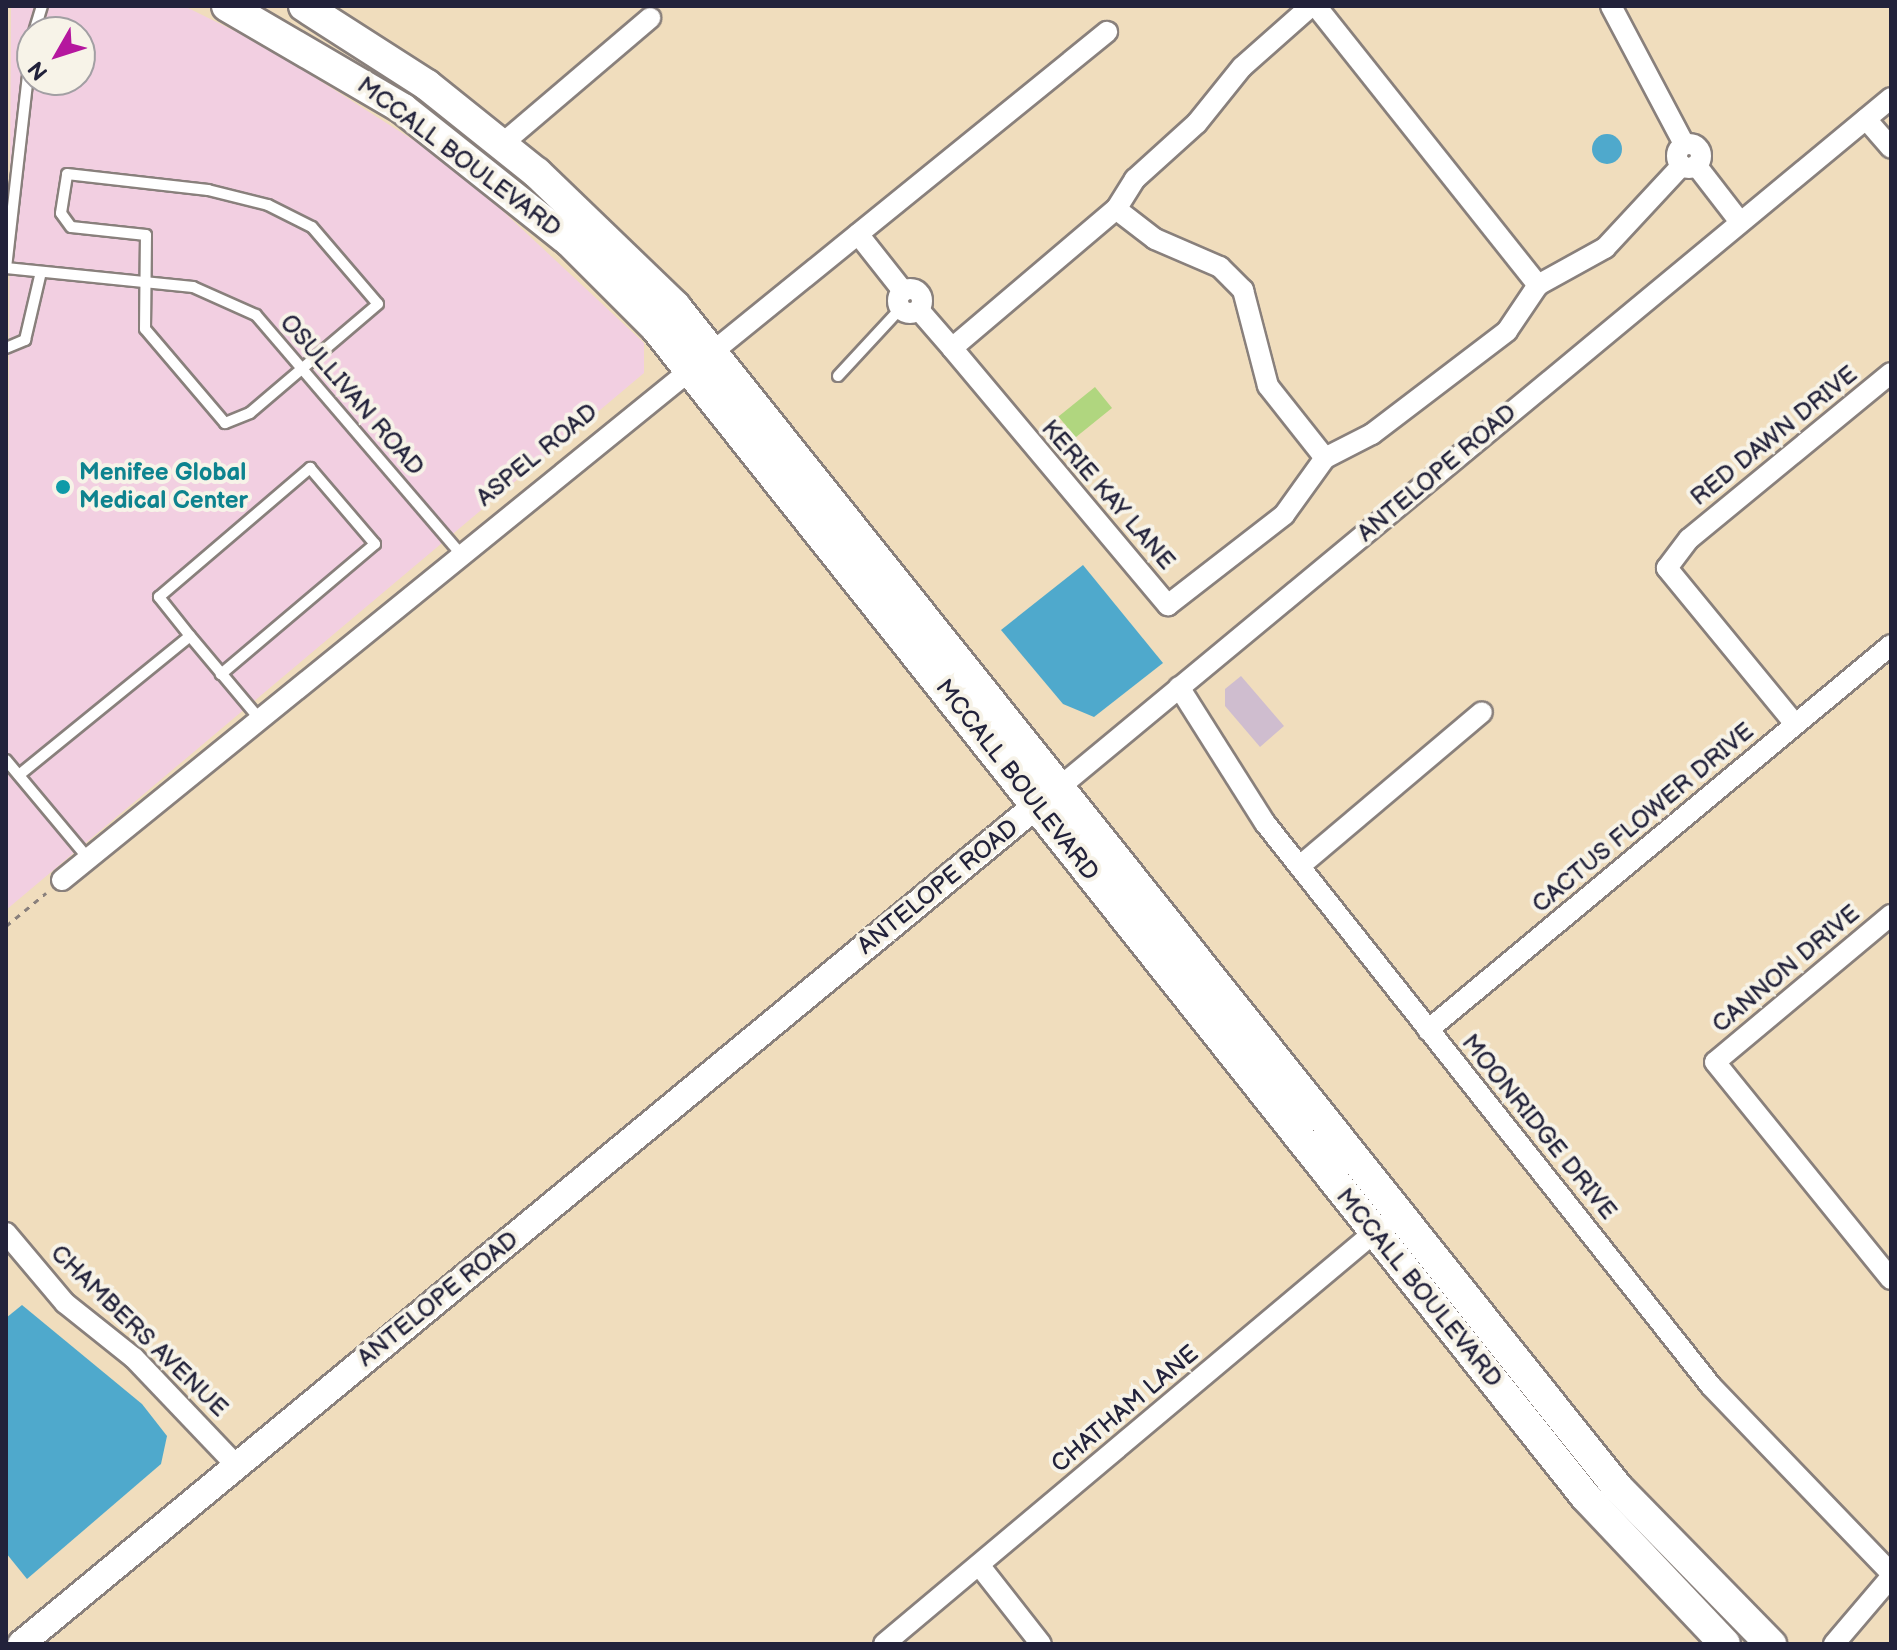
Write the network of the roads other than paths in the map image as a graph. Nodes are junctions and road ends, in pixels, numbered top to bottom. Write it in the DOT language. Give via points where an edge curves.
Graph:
graph roads {
  1 [pos="227,6"];
  2 [pos="304,6"];
  3 [pos="1314,6"];
  4 [pos="1611,6"];
  5 [pos="650,18"];
  6 [pos="1107,32"];
  7 [pos="26,96"];
  8 [pos="1891,98"];
  9 [pos="1866,119"];
  10 [pos="501,145"];
  11 [pos="1891,148"];
  12 [pos="1689,165"];
  13 [pos="1116,209"];
  14 [pos="1740,222"];
  15 [pos="858,234"];
  16 [pos="6,268"];
  17 [pos="40,276"];
  18 [pos="142,279"];
  19 [pos="1538,285"];
  20 [pos="908,303"];
  21 [pos="6,348"];
  22 [pos="952,348"];
  23 [pos="703,358"];
  24 [pos="303,366"];
  25 [pos="1891,373"];
  26 [pos="838,376"];
  27 [pos="1325,458"];
  28 [pos="459,552"];
  29 [pos="190,636"];
  30 [pos="1891,645"];
  31 [pos="221,674"];
  32 [pos="1179,687"];
  33 [pos="1482,712"];
  34 [pos="258,717"];
  35 [pos="1795,724"];
  36 [pos="6,760"];
  37 [pos="19,775"];
  38 [pos="1063,785"];
  39 [pos="1037,805"];
  40 [pos="88,858"];
  41 [pos="1300,866"];
  42 [pos="62,880"];
  43 [pos="1891,915"];
  44 [pos="1428,1030"];
  45 [pos="1398,1212"];
  46 [pos="1374,1232"];
  47 [pos="6,1233"];
  48 [pos="1891,1279"];
  49 [pos="236,1465"];
  50 [pos="979,1565"];
  51 [pos="1891,1575"];
  52 [pos="21,1644"];
  53 [pos="884,1644"];
  54 [pos="1041,1644"];
  55 [pos="1725,1644"];
  56 [pos="1771,1644"];
  57 [pos="1834,1644"];
  1 -- 23 [label="main road, MCCALL BOULEVARD" via="346,71 500,182"];
  2 -- 10 [label="main road, MCCALL BOULEVARD" via="416,77"];
  3 -- 13 [label="street" via="1242,67 1197,123 1135,179"];
  3 -- 19 [label="street"];
  4 -- 12 [label="street" via="1684,144 1698,148"];
  5 -- 10 [label="street"];
  6 -- 15 [label="street, ASPEL ROAD"];
  7 -- 16 [label="lane"];
  8 -- 9 [label="street, ANTELOPE ROAD"];
  9 -- 11 [label="street"];
  9 -- 14 [label="street, ANTELOPE ROAD"];
  10 -- 23 [label="main road, MCCALL BOULEVARD" via="575,207"];
  12 -- 14 [label="street"];
  12 -- 19 [label="street, KERIE KAY LANE" via="1605,248"];
  13 -- 22 [label="street"];
  13 -- 27 [label="street" via="1155,239 1220,267 1243,290 1268,386"];
  14 -- 32 [label="street, ANTELOPE ROAD"];
  15 -- 20 [label="street"];
  15 -- 23 [label="street, ASPEL ROAD"];
  16 -- 17 [label="lane, OSULLIVAN ROAD"];
  17 -- 18 [label="lane, OSULLIVAN ROAD"];
  17 -- 21 [label="lane" via="25,340"];
  18 -- 24 [label="lane, OSULLIVAN ROAD" via="232,301 256,315"];
  18 -- 24 [label="lane" via="145,329 225,423 250,413"];
  18 -- 24 [label="lane" via="146,235 71,227 61,213 67,174 208,190 312,227 378,304"];
  19 -- 27 [label="street, KERIE KAY LANE" via="1507,331 1372,434"];
  20 -- 22 [label="street"];
  20 -- 26 [label="lane"];
  22 -- 27 [label="street, KERIE KAY LANE" via="1168,605 1284,515"];
  23 -- 28 [label="street, ASPEL ROAD"];
  23 -- 38 [label="main road, MCCALL BOULEVARD"];
  23 -- 39 [label="main road, MCCALL BOULEVARD"];
  24 -- 28 [label="lane, OSULLIVAN ROAD"];
  25 -- 35 [label="street, RED DAWN DRIVE" via="1689,539 1667,568"];
  28 -- 34 [label="street, ASPEL ROAD"];
  29 -- 31 [label="lane"];
  29 -- 31 [label="lane" via="159,597 310,468 375,544"];
  29 -- 37 [label="lane"];
  30 -- 35 [label="street, CACTUS FLOWER DRIVE"];
  31 -- 34 [label="lane"];
  32 -- 38 [label="street, ANTELOPE ROAD"];
  32 -- 41 [label="street, MOONRIDGE DRIVE"];
  33 -- 41 [label="street"];
  34 -- 40 [label="street, ASPEL ROAD"];
  35 -- 44 [label="street, CACTUS FLOWER DRIVE"];
  36 -- 37 [label="lane"];
  37 -- 40 [label="lane"];
  38 -- 39 [label="street, ANTELOPE ROAD"];
  38 -- 45 [label="main road, MCCALL BOULEVARD"];
  39 -- 46 [label="main road, MCCALL BOULEVARD"];
  39 -- 49 [label="street, ANTELOPE ROAD"];
  40 -- 42 [label="street, ASPEL ROAD"];
  41 -- 44 [label="street, MOONRIDGE DRIVE"];
  43 -- 48 [label="street, CANNON DRIVE" via="1715,1062"];
  44 -- 51 [label="street, MOONRIDGE DRIVE" via="1756,1439"];
  45 -- 46 [label="street, CHATHAM LANE"];
  45 -- 56 [label="main road, MCCALL BOULEVARD" via="1644,1518"];
  46 -- 50 [label="street, CHATHAM LANE"];
  46 -- 55 [label="main road, MCCALL BOULEVARD" via="1596,1509"];
  47 -- 49 [label="street, CHAMBERS AVENUE" via="65,1303 134,1358"];
  49 -- 52 [label="street, ANTELOPE ROAD"];
  50 -- 53 [label="street, CHATHAM LANE"];
  50 -- 54 [label="street"];
  51 -- 57 [label="street"];
}
